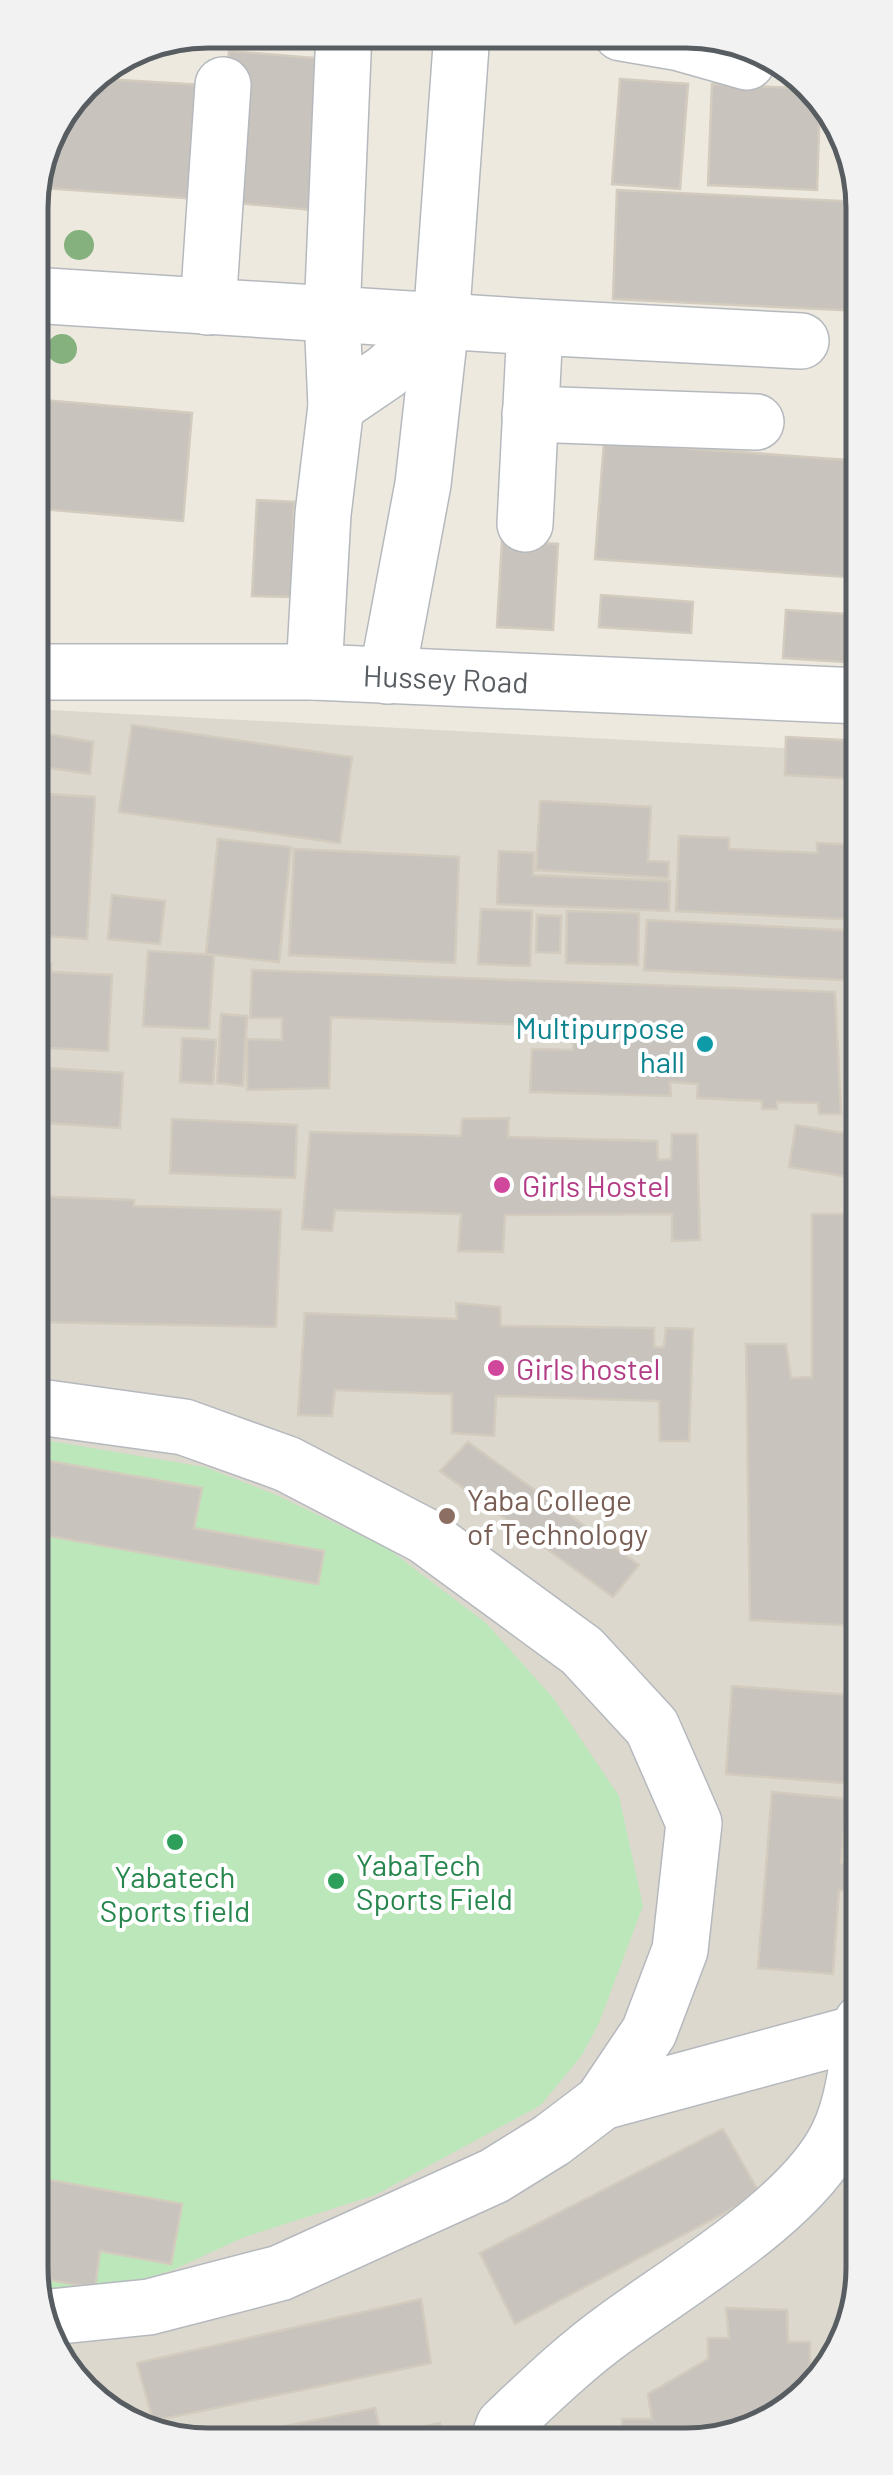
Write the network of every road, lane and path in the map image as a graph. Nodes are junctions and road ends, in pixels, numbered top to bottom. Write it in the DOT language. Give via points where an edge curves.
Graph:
graph roads {
  1 [pos="343,47"];
  2 [pos="461,47"];
  3 [pos="705,49"];
  4 [pos="747,62"];
  5 [pos="223,85"];
  6 [pos="48,296"];
  7 [pos="208,307"];
  8 [pos="332,315"];
  9 [pos="441,323"];
  10 [pos="536,327"];
  11 [pos="801,341"];
  12 [pos="336,406"];
  13 [pos="530,414"];
  14 [pos="756,422"];
  15 [pos="525,524"];
  16 [pos="48,672"];
  17 [pos="314,672"];
  18 [pos="386,676"];
  19 [pos="846,695"];
  20 [pos="48,1408"];
  21 [pos="845,2036"];
  22 [pos="602,2102"];
  23 [pos="845,2131"];
  24 [pos="55,2317"];
  25 [pos="503,2428"];
  1 -- 8 [label="street"];
  2 -- 9 [label="street"];
  3 -- 4 [label="street"];
  5 -- 7 [label="street"];
  6 -- 7 [label="street"];
  7 -- 8 [label="street"];
  8 -- 9 [label="street"];
  8 -- 12 [label="street"];
  9 -- 10 [label="street"];
  9 -- 12 [label="street"];
  9 -- 18 [label="street" via="423,484"];
  10 -- 11 [label="street"];
  10 -- 13 [label="street"];
  12 -- 17 [label="street"];
  13 -- 14 [label="street"];
  13 -- 15 [label="street"];
  16 -- 17 [label="street, Hussey Road"];
  17 -- 18 [label="street, Hussey Road"];
  18 -- 19 [label="street, Hussey Road"];
  20 -- 22 [label="street" via="184,1427 287,1464 366,1502 425,1536 582,1651 652,1727 694,1824 690,1886 680,1950 649,2032"];
  21 -- 22 [label="street"];
  22 -- 24 [label="street" via="494,2176 280,2273 150,2308"];
  23 -- 25 [label="street" via="795,2189 713,2261 611,2330"];
}
